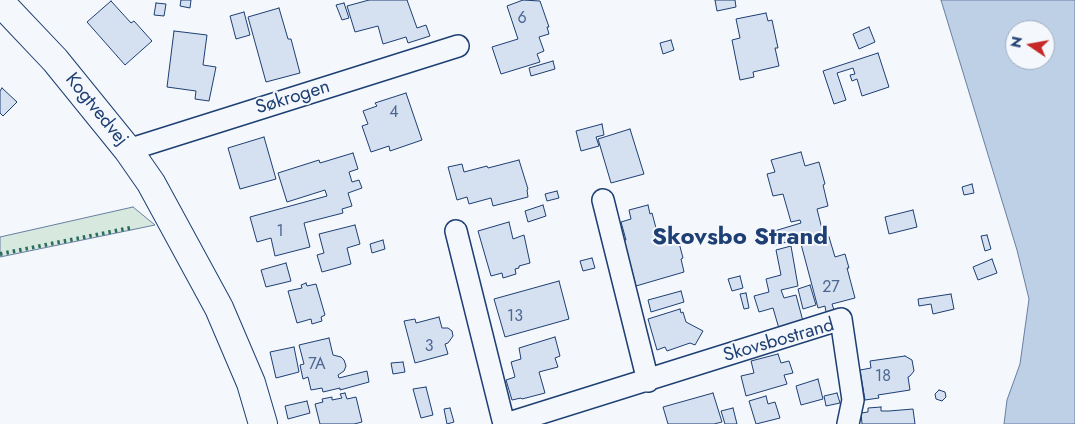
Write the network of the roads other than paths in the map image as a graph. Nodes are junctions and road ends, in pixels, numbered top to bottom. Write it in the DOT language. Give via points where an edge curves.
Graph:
graph roads {
  1 [pos="0,2"];
  2 [pos="458,46"];
  3 [pos="128,150"];
  4 [pos="603,200"];
  5 [pos="456,232"];
  6 [pos="648,381"];
  7 [pos="263,424"];
  8 [pos="505,424"];
  9 [pos="848,424"];
  1 -- 3 [label="street, Kogtvedvej" via="55,60"];
  2 -- 3 [label="street, Søkrogen"];
  3 -- 7 [label="street, Kogtvedvej" via="151,183 219,308"];
  4 -- 6 [label="street"];
  5 -- 8 [label="street, Skovsbostrand"];
  6 -- 8 [label="street, Skovsbostrand"];
  6 -- 9 [label="street, Skovsbostrand" via="841,319 853,400"];
}
